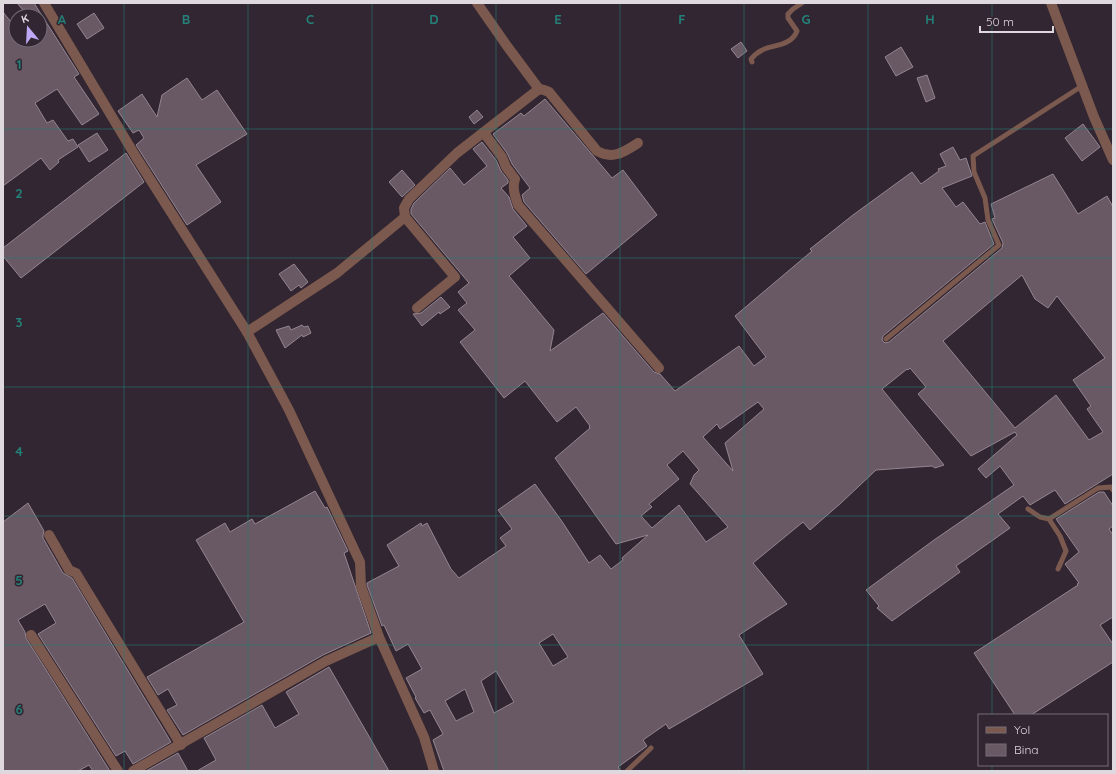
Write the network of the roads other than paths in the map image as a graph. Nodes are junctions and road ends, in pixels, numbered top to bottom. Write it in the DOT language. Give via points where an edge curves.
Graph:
graph roads {
  1 [pos="44,3"];
  2 [pos="477,3"];
  3 [pos="802,3"];
  4 [pos="1051,3"];
  5 [pos="752,62"];
  6 [pos="1082,86"];
  7 [pos="539,89"];
  8 [pos="484,133"];
  9 [pos="638,143"];
  10 [pos="1113,160"];
  11 [pos="406,217"];
  12 [pos="417,308"];
  13 [pos="247,332"];
  14 [pos="886,339"];
  15 [pos="659,368"];
  16 [pos="1113,490"];
  17 [pos="1028,509"];
  18 [pos="1049,519"];
  19 [pos="49,535"];
  20 [pos="1058,569"];
  21 [pos="31,636"];
  22 [pos="379,637"];
  23 [pos="181,745"];
  24 [pos="651,748"];
  25 [pos="118,771"];
  26 [pos="134,771"];
  27 [pos="434,771"];
  28 [pos="627,771"];
  1 -- 13 [label="street" via="136,157"];
  2 -- 7 [label="street"];
  3 -- 5 [label="lane" via="788,14 797,31 796,34 783,45 766,48 756,54 751,59"];
  4 -- 6 [label="street"];
  6 -- 10 [label="street"];
  6 -- 14 [label="lane" via="973,156 974,172 985,198 988,220 999,245"];
  7 -- 8 [label="street"];
  7 -- 9 [label="street" via="549,92 597,151 604,155 623,153"];
  8 -- 11 [label="street" via="457,153 409,198 404,208"];
  8 -- 15 [label="street" via="515,179 514,194 518,205"];
  11 -- 12 [label="street" via="455,277"];
  11 -- 13 [label="street" via="337,273"];
  13 -- 22 [label="street" via="289,410 360,562 361,586"];
  16 -- 18 [label="lane" via="1098,488"];
  17 -- 18 [label="lane" via="1040,517"];
  18 -- 20 [label="lane" via="1066,551"];
  19 -- 23 [label="street" via="69,570 76,573"];
  21 -- 25 [label="street"];
  22 -- 23 [label="street" via="326,661"];
  22 -- 27 [label="street" via="424,737"];
  23 -- 26 [label="street"];
  24 -- 28 [label="lane"];
}
